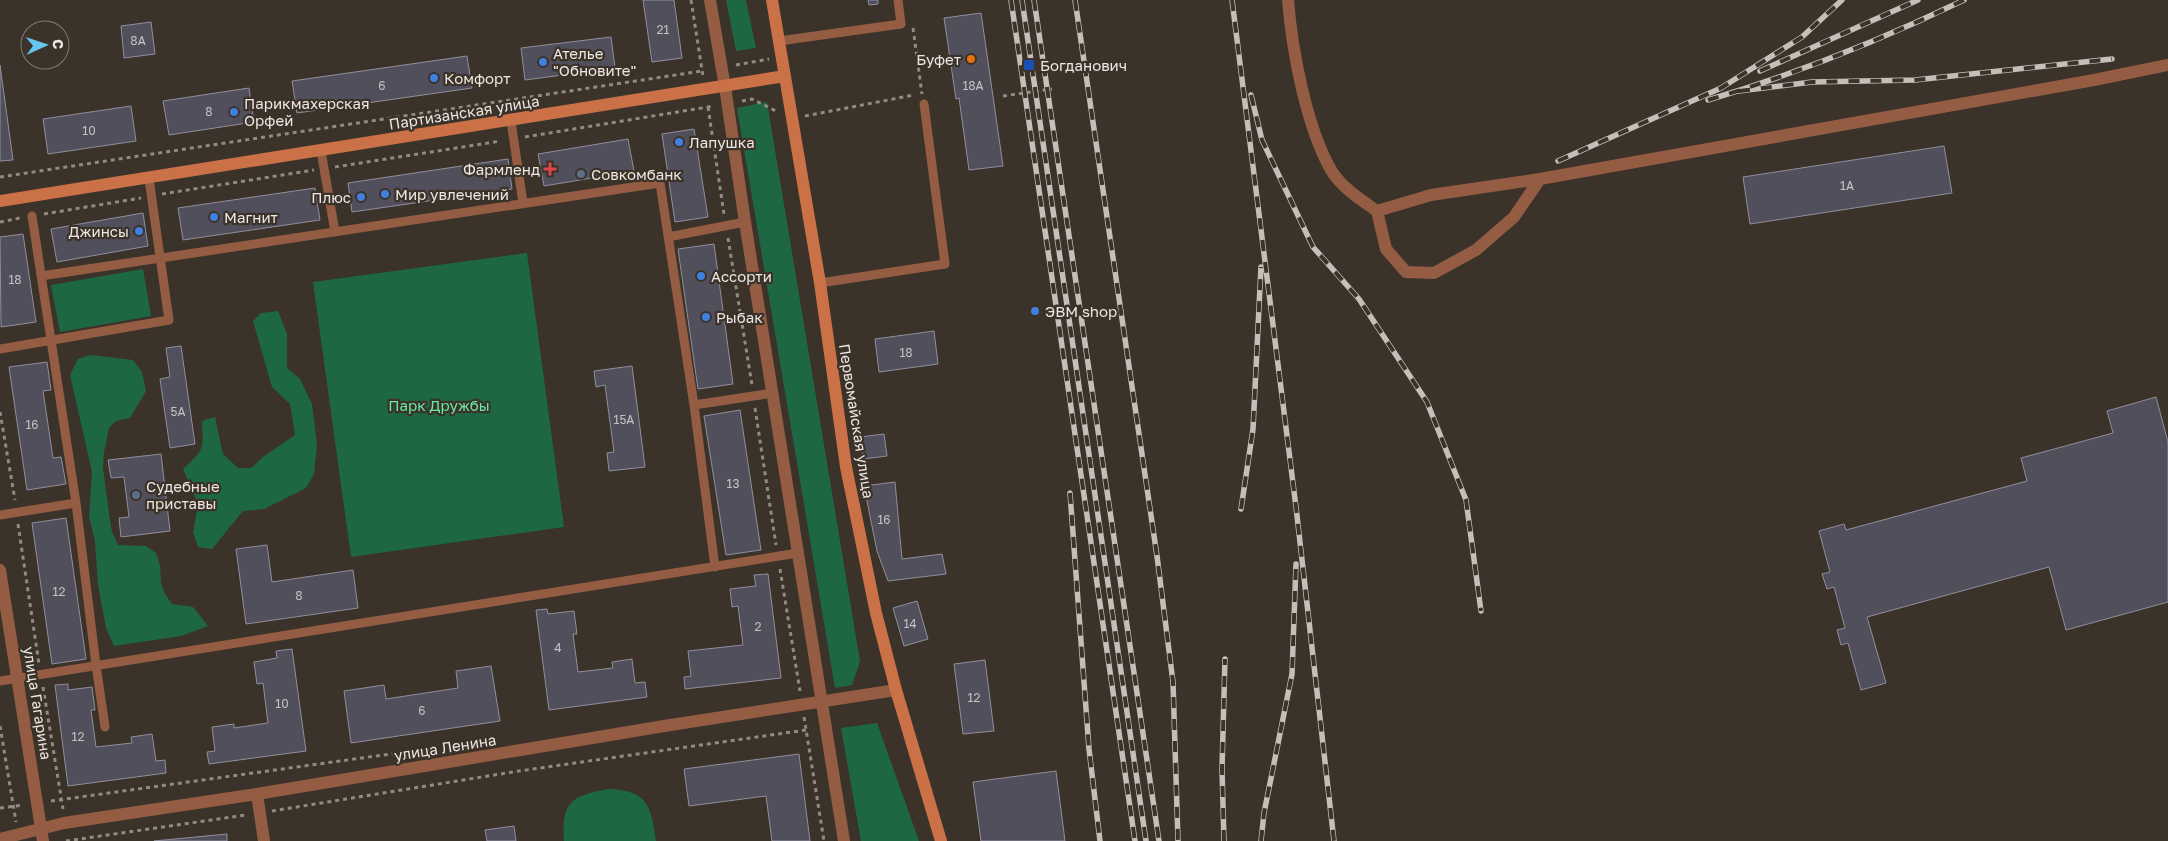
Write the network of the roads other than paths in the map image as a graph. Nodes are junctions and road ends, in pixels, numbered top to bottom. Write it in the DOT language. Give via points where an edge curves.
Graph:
graph roads {
  1 [pos="710,0"];
  2 [pos="772,0"];
  3 [pos="898,0"];
  4 [pos="1288,0"];
  5 [pos="779,41"];
  6 [pos="2168,65"];
  7 [pos="785,76"];
  8 [pos="725,87"];
  9 [pos="924,104"];
  10 [pos="511,121"];
  11 [pos="321,151"];
  12 [pos="149,178"];
  13 [pos="1540,179"];
  14 [pos="0,201"];
  15 [pos="523,202"];
  16 [pos="1377,211"];
  17 [pos="32,216"];
  18 [pos="745,222"];
  19 [pos="334,232"];
  20 [pos="668,237"];
  21 [pos="160,258"];
  22 [pos="41,276"];
  23 [pos="820,283"];
  24 [pos="51,340"];
  25 [pos="0,349"];
  26 [pos="772,393"];
  27 [pos="694,405"];
  28 [pos="76,503"];
  29 [pos="0,515"];
  30 [pos="798,553"];
  31 [pos="715,567"];
  32 [pos="0,570"];
  33 [pos="96,665"];
  34 [pos="17,678"];
  35 [pos="0,681"];
  36 [pos="896,690"];
  37 [pos="822,702"];
  38 [pos="105,727"];
  39 [pos="257,794"];
  40 [pos="42,835"];
  41 [pos="0,838"];
  42 [pos="264,841"];
  43 [pos="844,841"];
  44 [pos="941,841"];
  1 -- 8 [label="street"];
  2 -- 5 [label="main road, Первомайская улица"];
  3 -- 5 [label="lane" via="902,24"];
  4 -- 16 [label="street" via="1291,39 1310,116 1328,162 1332,171 1354,194"];
  5 -- 7 [label="main road, Первомайская улица"];
  6 -- 13 [label="street"];
  7 -- 8 [label="main road, Партизанская улица"];
  7 -- 23 [label="main road, Первомайская улица"];
  8 -- 10 [label="main road, Партизанская улица"];
  8 -- 18 [label="street"];
  9 -- 23 [label="lane" via="945,264"];
  10 -- 11 [label="main road, Партизанская улица"];
  10 -- 15 [label="lane"];
  11 -- 12 [label="main road, Партизанская улица"];
  11 -- 19 [label="lane"];
  12 -- 14 [label="main road, Партизанская улица"];
  12 -- 21 [label="lane"];
  13 -- 16 [label="street" via="1431,195"];
  13 -- 16 [label="street" via="1514,217 1476,250 1434,273 1406,272 1386,249"];
  15 -- 19 [label="lane"];
  15 -- 20 [label="lane" via="660,183"];
  17 -- 22 [label="lane"];
  18 -- 20 [label="lane"];
  18 -- 26 [label="street"];
  19 -- 21 [label="lane"];
  20 -- 27 [label="lane"];
  21 -- 22 [label="lane"];
  21 -- 24 [label="lane" via="169,320"];
  22 -- 24 [label="lane"];
  23 -- 36 [label="main road, Первомайская улица" via="846,467 876,613"];
  24 -- 25 [label="lane"];
  24 -- 28 [label="lane"];
  26 -- 27 [label="lane"];
  26 -- 30 [label="street"];
  27 -- 31 [label="lane"];
  28 -- 29 [label="lane"];
  28 -- 33 [label="lane"];
  30 -- 31 [label="lane"];
  30 -- 37 [label="street"];
  31 -- 33 [label="lane"];
  32 -- 34 [label="street, улица Гагарина"];
  33 -- 34 [label="lane"];
  33 -- 38 [label="lane"];
  34 -- 35 [label="lane"];
  34 -- 40 [label="street, улица Гагарина"];
  36 -- 37 [label="street, улица Ленина"];
  36 -- 44 [label="main road, Первомайская улица"];
  37 -- 39 [label="street, улица Ленина"];
  37 -- 43 [label="street"];
  39 -- 40 [label="street, улица Ленина" via="64,823"];
  39 -- 42 [label="street"];
  40 -- 41 [label="street, улица Ленина"];
}
